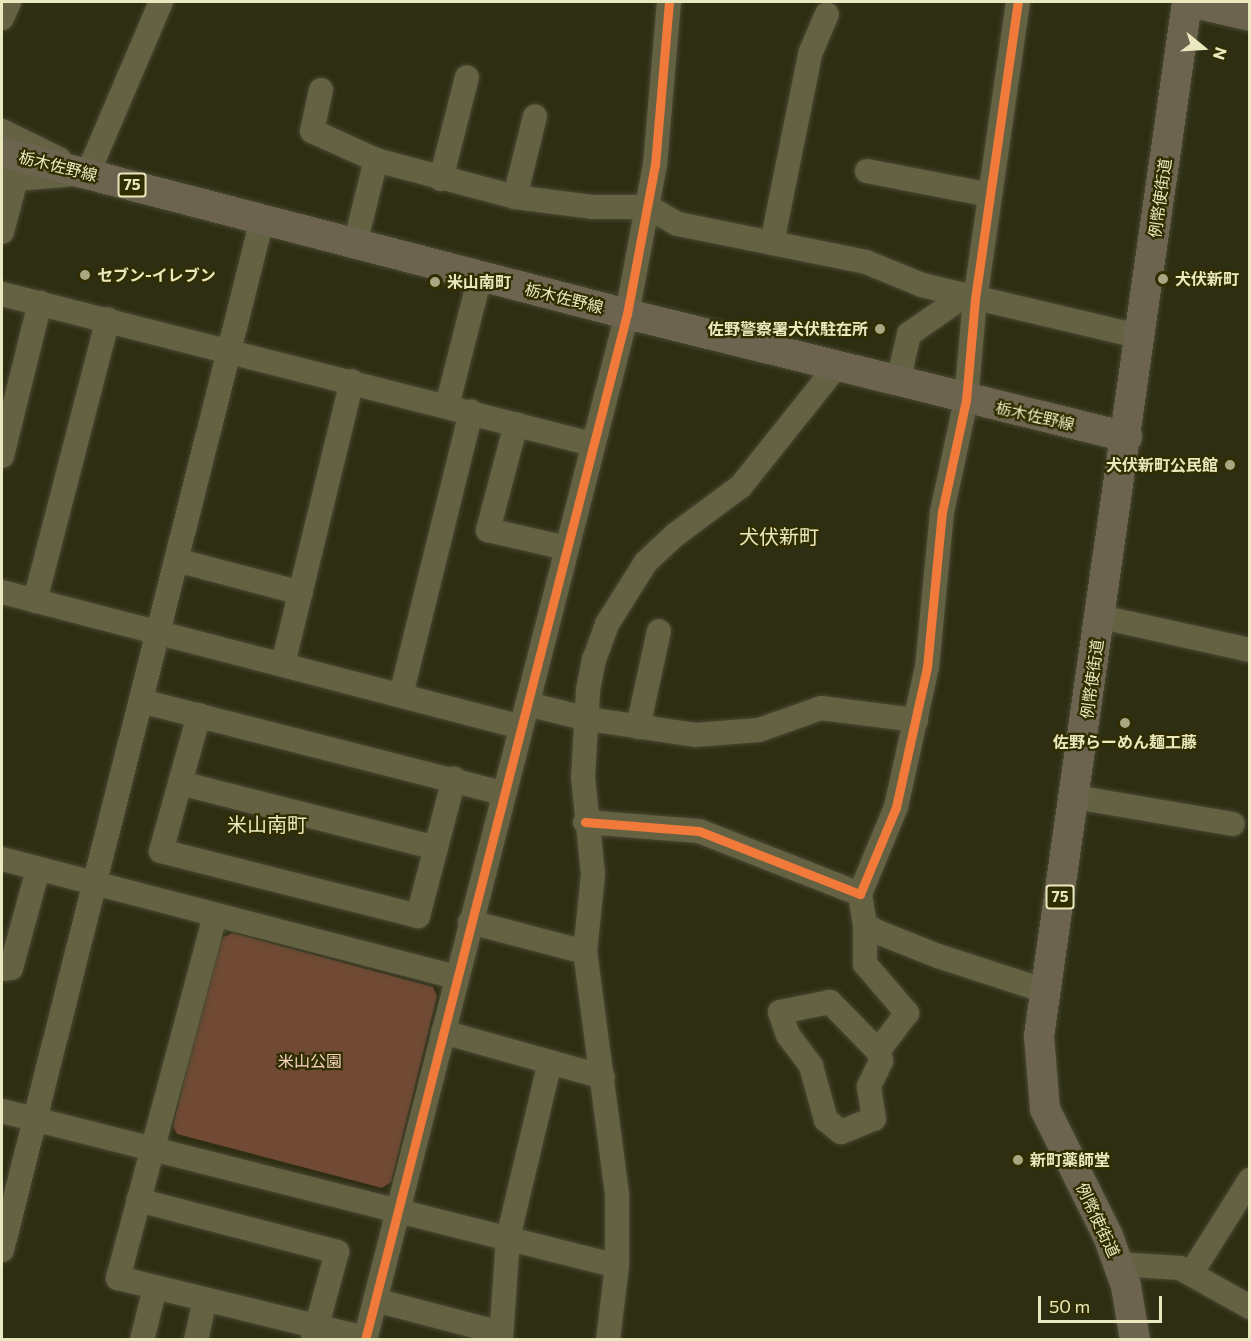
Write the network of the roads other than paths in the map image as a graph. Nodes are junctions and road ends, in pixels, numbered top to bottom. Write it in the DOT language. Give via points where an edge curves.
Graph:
graph roads {
  1 [pos="9,2"];
  2 [pos="161,2"];
  3 [pos="669,2"];
  4 [pos="1018,2"];
  5 [pos="1189,2"];
  6 [pos="827,14"];
  7 [pos="1250,16"];
  8 [pos="2,18"];
  9 [pos="467,77"];
  10 [pos="321,90"];
  11 [pos="535,117"];
  12 [pos="2,131"];
  13 [pos="2,152"];
  14 [pos="376,160"];
  15 [pos="867,171"];
  16 [pos="88,173"];
  17 [pos="9,178"];
  18 [pos="441,179"];
  19 [pos="990,195"];
  20 [pos="515,197"];
  21 [pos="648,207"];
  22 [pos="262,220"];
  23 [pos="2,232"];
  24 [pos="772,243"];
  25 [pos="355,244"];
  26 [pos="480,276"];
  27 [pos="2,294"];
  28 [pos="969,297"];
  29 [pos="40,303"];
  30 [pos="627,314"];
  31 [pos="108,320"];
  32 [pos="1142,337"];
  33 [pos="229,350"];
  34 [pos="836,367"];
  35 [pos="352,381"];
  36 [pos="898,382"];
  37 [pos="966,399"];
  38 [pos="447,406"];
  39 [pos="471,412"];
  40 [pos="516,424"];
  41 [pos="1127,437"];
  42 [pos="591,444"];
  43 [pos="2,456"];
  44 [pos="566,548"];
  45 [pos="176,560"];
  46 [pos="2,592"];
  47 [pos="301,593"];
  48 [pos="35,601"];
  49 [pos="1101,617"];
  50 [pos="659,631"];
  51 [pos="158,634"];
  52 [pos="1250,650"];
  53 [pos="283,664"];
  54 [pos="401,695"];
  55 [pos="141,701"];
  56 [pos="199,715"];
  57 [pos="524,715"];
  58 [pos="588,719"];
  59 [pos="916,720"];
  60 [pos="638,727"];
  61 [pos="454,779"];
  62 [pos="180,783"];
  63 [pos="503,793"];
  64 [pos="1075,797"];
  65 [pos="585,822"];
  66 [pos="1233,824"];
  67 [pos="436,848"];
  68 [pos="2,860"];
  69 [pos="38,869"];
  70 [pos="95,884"];
  71 [pos="860,894"];
  72 [pos="215,916"];
  73 [pos="470,922"];
  74 [pos="865,924"];
  75 [pos="585,952"];
  76 [pos="2,969"];
  77 [pos="456,977"];
  78 [pos="1046,991"];
  79 [pos="443,1032"];
  80 [pos="878,1051"];
  81 [pos="550,1062"];
  82 [pos="603,1077"];
  83 [pos="2,1112"];
  84 [pos="35,1120"];
  85 [pos="154,1147"];
  86 [pos="1250,1180"];
  87 [pos="138,1200"];
  88 [pos="398,1211"];
  89 [pos="508,1238"];
  90 [pos="2,1250"];
  91 [pos="1118,1264"];
  92 [pos="617,1266"];
  93 [pos="1192,1272"];
  94 [pos="155,1288"];
  95 [pos="205,1299"];
  96 [pos="375,1300"];
  97 [pos="1250,1306"];
  98 [pos="315,1333"];
  99 [pos="501,1336"];
  100 [pos="365,1339"];
  101 [pos="142,1340"];
  102 [pos="196,1340"];
  103 [pos="608,1340"];
  104 [pos="1135,1340"];
  1 -- 8 [label="street"];
  2 -- 16 [label="street"];
  3 -- 21 [label="street"];
  4 -- 19 [label="street"];
  5 -- 7 [label="main road"];
  5 -- 32 [label="main road, 例幣使街道"];
  6 -- 24 [label="street" via="810,54"];
  9 -- 18 [label="street"];
  10 -- 14 [label="street" via="312,131"];
  11 -- 20 [label="street"];
  12 -- 16 [label="street"];
  13 -- 16 [label="main road, 栃木佐野線 / 75"];
  14 -- 18 [label="street"];
  14 -- 25 [label="street"];
  15 -- 19 [label="street"];
  16 -- 17 [label="street"];
  16 -- 22 [label="main road, 栃木佐野線 / 75"];
  17 -- 23 [label="street"];
  18 -- 20 [label="street"];
  19 -- 28 [label="street"];
  20 -- 21 [label="street" via="593,207"];
  21 -- 24 [label="street" via="678,224"];
  21 -- 30 [label="street"];
  22 -- 25 [label="main road, 栃木佐野線 / 75"];
  22 -- 33 [label="street"];
  24 -- 28 [label="street" via="866,262 922,285"];
  25 -- 26 [label="main road, 栃木佐野線 / 75"];
  26 -- 30 [label="main road, 栃木佐野線 / 75"];
  26 -- 38 [label="street"];
  27 -- 29 [label="street"];
  28 -- 32 [label="street"];
  28 -- 36 [label="street" via="909,334"];
  28 -- 37 [label="street"];
  29 -- 31 [label="street"];
  29 -- 43 [label="street"];
  30 -- 34 [label="main road, 栃木佐野線 / 75"];
  30 -- 42 [label="street"];
  31 -- 33 [label="street"];
  31 -- 48 [label="street"];
  32 -- 41 [label="main road, 例幣使街道"];
  33 -- 35 [label="street"];
  33 -- 45 [label="street"];
  34 -- 36 [label="main road, 栃木佐野線 / 75"];
  34 -- 58 [label="street" via="741,486 675,535 646,562 624,592 594,660"];
  35 -- 38 [label="street"];
  35 -- 47 [label="street"];
  36 -- 37 [label="main road, 栃木佐野線 / 75"];
  37 -- 41 [label="main road, 栃木佐野線 / 75"];
  37 -- 59 [label="street" via="944,496 935,608"];
  38 -- 39 [label="street"];
  39 -- 40 [label="street"];
  39 -- 54 [label="street"];
  40 -- 42 [label="street"];
  40 -- 44 [label="street" via="488,530"];
  41 -- 49 [label="main road, 例幣使街道 / 75"];
  42 -- 44 [label="street"];
  44 -- 57 [label="street"];
  45 -- 47 [label="street"];
  45 -- 51 [label="street"];
  46 -- 48 [label="street"];
  47 -- 53 [label="street"];
  48 -- 51 [label="street"];
  49 -- 52 [label="street"];
  49 -- 64 [label="main road, 例幣使街道 / 75"];
  50 -- 60 [label="street"];
  51 -- 53 [label="street"];
  51 -- 55 [label="street"];
  53 -- 54 [label="street"];
  54 -- 57 [label="street"];
  55 -- 56 [label="street"];
  55 -- 70 [label="street"];
  56 -- 61 [label="street"];
  56 -- 62 [label="street"];
  57 -- 58 [label="street"];
  57 -- 63 [label="street"];
  58 -- 60 [label="street"];
  58 -- 65 [label="street" via="583,778"];
  59 -- 60 [label="street" via="821,708 759,730 695,735"];
  59 -- 71 [label="street" via="897,807"];
  61 -- 63 [label="street"];
  61 -- 67 [label="street"];
  62 -- 67 [label="street"];
  62 -- 67 [label="street" via="161,852 418,916"];
  63 -- 73 [label="street"];
  64 -- 66 [label="street"];
  64 -- 78 [label="main road, 例幣使街道 / 75"];
  65 -- 71 [label="street" via="699,831"];
  65 -- 75 [label="street" via="592,874"];
  68 -- 69 [label="street"];
  69 -- 70 [label="street"];
  69 -- 76 [label="street" via="11,968"];
  70 -- 72 [label="street"];
  70 -- 84 [label="street"];
  71 -- 74 [label="street"];
  72 -- 77 [label="street"];
  72 -- 85 [label="street"];
  73 -- 75 [label="street"];
  73 -- 77 [label="street"];
  74 -- 78 [label="street" via="938,956"];
  74 -- 80 [label="street" via="865,964 907,1013"];
  75 -- 82 [label="street"];
  77 -- 79 [label="street"];
  78 -- 91 [label="main road, 例幣使街道 / 75" via="1038,1063 1044,1109 1095,1208"];
  79 -- 81 [label="street"];
  79 -- 88 [label="street"];
  80 -- 80 [label="street" via="831,1002 780,1012 788,1035 811,1066 826,1120 841,1132 874,1119 869,1086 881,1061"];
  81 -- 82 [label="street"];
  81 -- 89 [label="street"];
  82 -- 92 [label="street" via="617,1194"];
  83 -- 84 [label="street"];
  84 -- 85 [label="street"];
  84 -- 90 [label="street"];
  85 -- 87 [label="street"];
  85 -- 88 [label="street"];
  86 -- 93 [label="street"];
  87 -- 94 [label="street" via="118,1278"];
  87 -- 98 [label="street" via="337,1252"];
  88 -- 89 [label="street"];
  88 -- 96 [label="street"];
  89 -- 92 [label="street"];
  89 -- 99 [label="street"];
  91 -- 93 [label="street" via="1160,1264"];
  91 -- 104 [label="main road, 例幣使街道 / 75"];
  92 -- 103 [label="street"];
  93 -- 97 [label="street"];
  94 -- 95 [label="street"];
  94 -- 101 [label="street"];
  95 -- 98 [label="street"];
  95 -- 102 [label="street"];
  96 -- 99 [label="street"];
  96 -- 100 [label="street"];
  98 -- 100 [label="street"];
}
